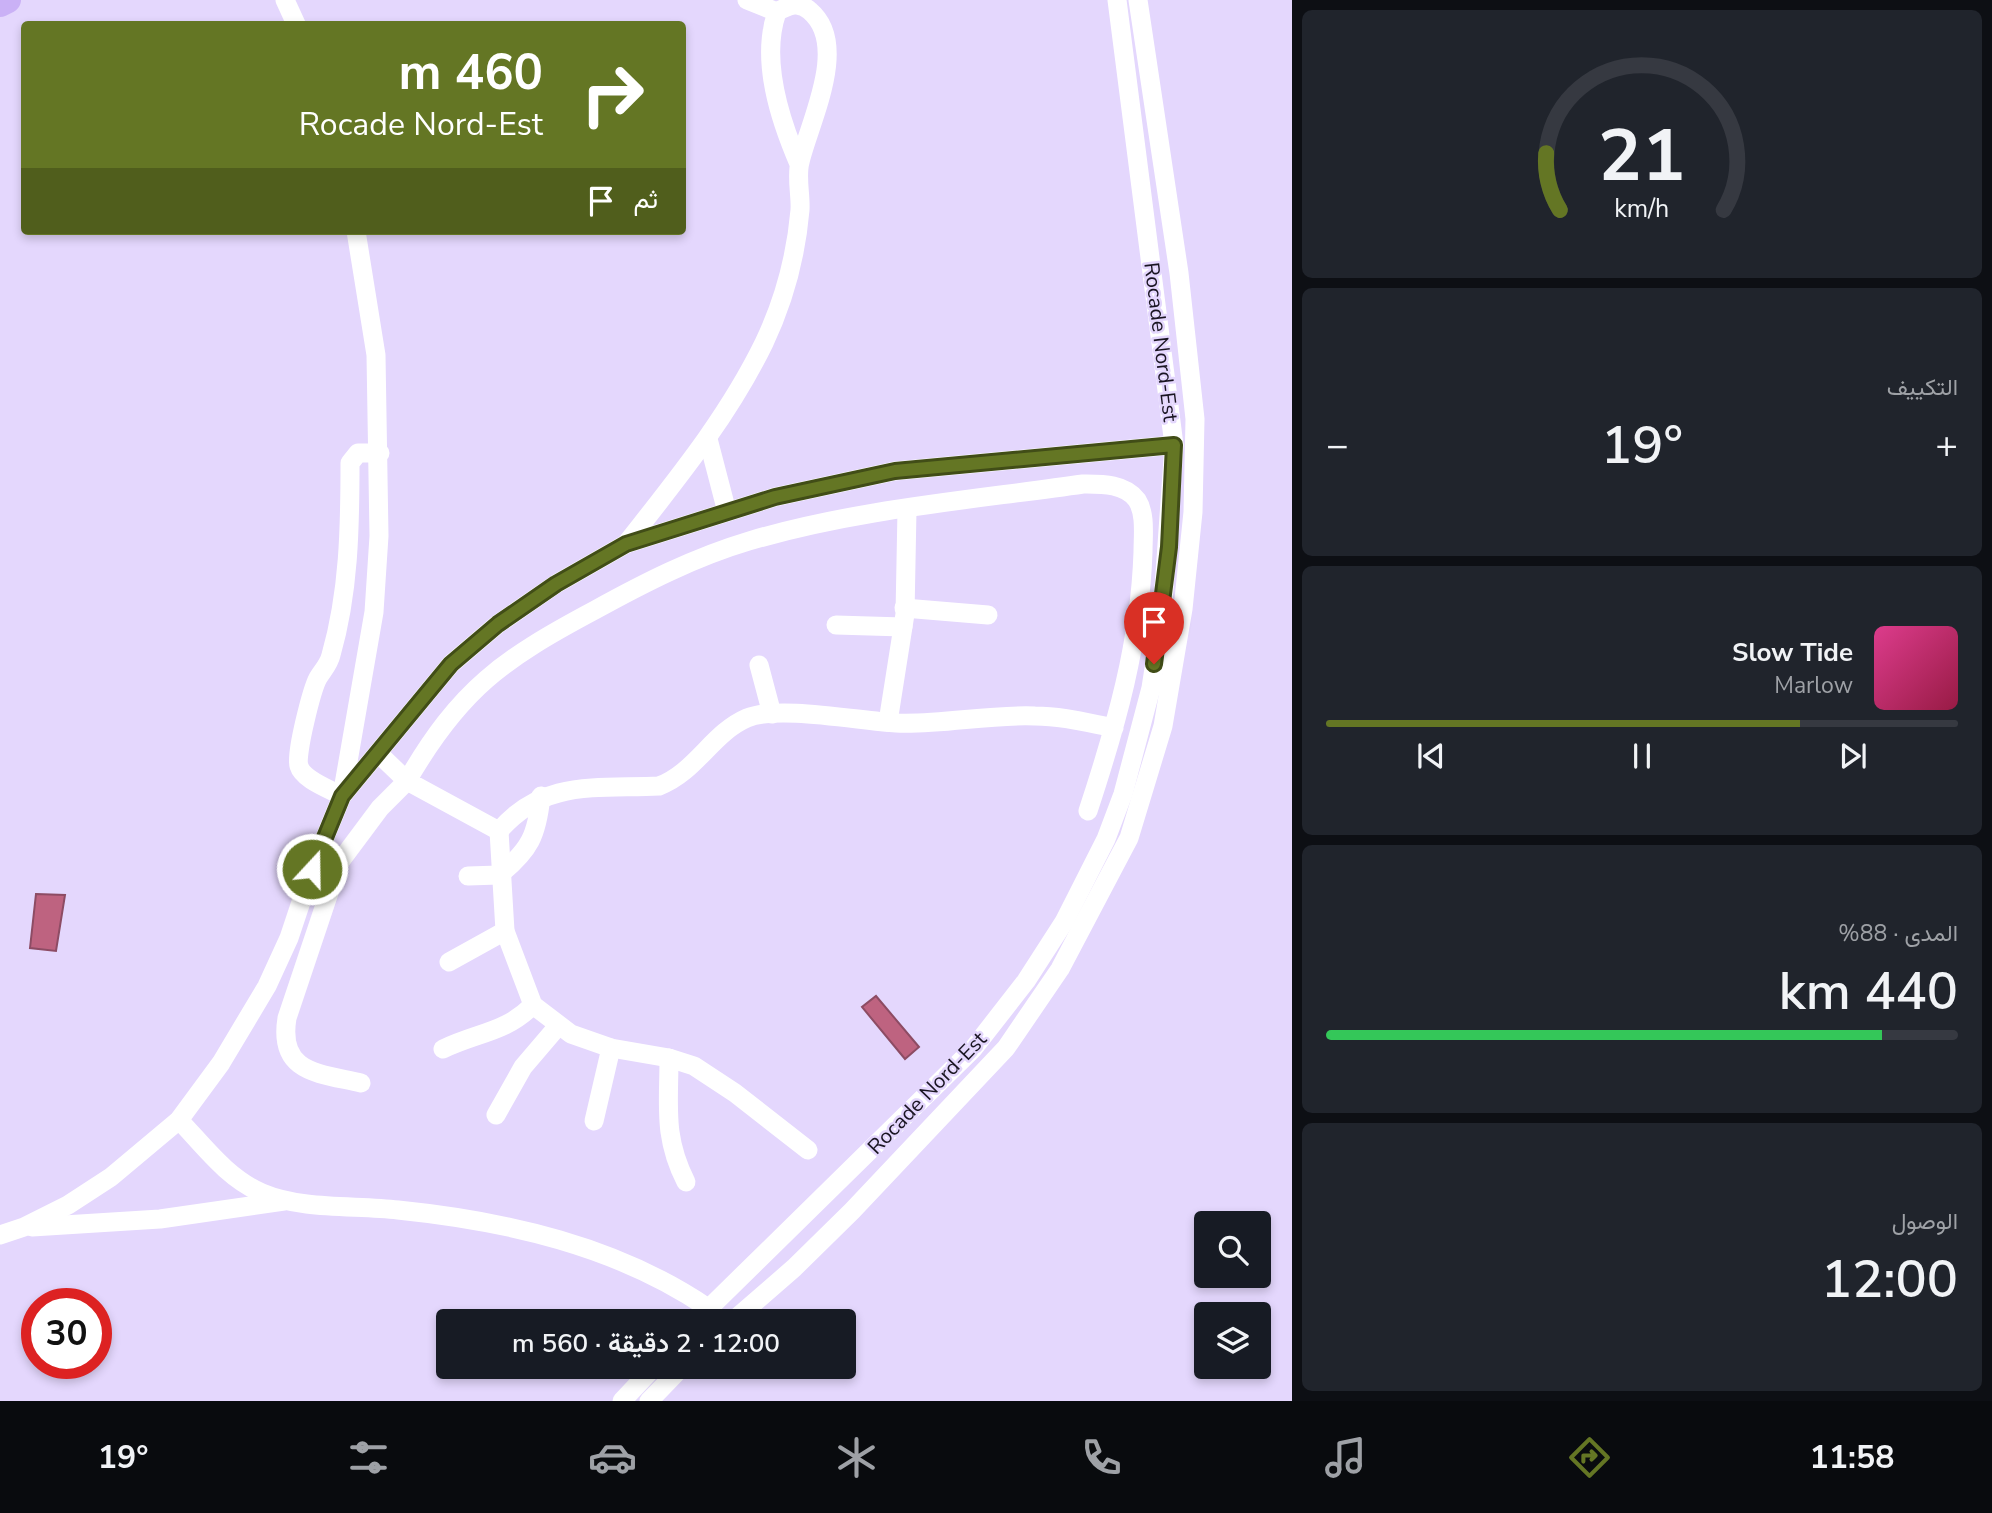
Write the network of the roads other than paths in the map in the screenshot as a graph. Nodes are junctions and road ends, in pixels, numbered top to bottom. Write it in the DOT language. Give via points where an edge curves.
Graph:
graph roads {
  1 [pos="8,0"];
  2 [pos="285,0"];
  3 [pos="747,0"];
  4 [pos="1117,0"];
  5 [pos="1139,0"];
  6 [pos="0,4"];
  7 [pos="786,5"];
  8 [pos="295,21"];
  9 [pos="799,164"];
  10 [pos="357,235"];
  11 [pos="708,439"];
  12 [pos="1174,445"];
  13 [pos="380,453"];
  14 [pos="907,510"];
  15 [pos="727,512"];
  16 [pos="626,544"];
  17 [pos="988,615"];
  18 [pos="903,617"];
  19 [pos="836,625"];
  20 [pos="759,665"];
  21 [pos="772,714"];
  22 [pos="888,722"];
  23 [pos="1114,728"];
  24 [pos="378,752"];
  25 [pos="407,781"];
  26 [pos="342,796"];
  27 [pos="541,796"];
  28 [pos="1088,811"];
  29 [pos="499,831"];
  30 [pos="499,875"];
  31 [pos="468,876"];
  32 [pos="505,931"];
  33 [pos="449,962"];
  34 [pos="533,1005"];
  35 [pos="558,1026"];
  36 [pos="611,1048"];
  37 [pos="443,1049"];
  38 [pos="669,1058"];
  39 [pos="361,1083"];
  40 [pos="496,1115"];
  41 [pos="179,1119"];
  42 [pos="594,1121"];
  43 [pos="808,1150"];
  44 [pos="686,1182"];
  45 [pos="287,1200"];
  46 [pos="24,1227"];
  47 [pos="0,1236"];
  48 [pos="697,1309"];
  49 [pos="708,1309"];
  50 [pos="747,1309"];
  51 [pos="643,1379"];
  52 [pos="670,1379"];
  53 [pos="622,1401"];
  54 [pos="649,1401"];
  1 -- 6 [label="highway"];
  2 -- 8 [label="street"];
  3 -- 7 [label="street"];
  4 -- 12 [label="street, Rocade Nord-Est"];
  5 -- 50 [label="street, Rocade Nord-Est" via="1195,419 1193,512 1183,609 1163,726 1129,838 1060,968 1006,1048 852,1211"];
  7 -- 9 [label="street" via="772,35 773,71 784,128"];
  7 -- 9 [label="street" via="805,6 816,16 827,54 816,118"];
  9 -- 11 [label="street" via="800,209 781,302 737,396"];
  10 -- 13 [label="street" via="376,355"];
  11 -- 15 [label="street"];
  11 -- 16 [label="street"];
  12 -- 15 [label="street" via="895,471"];
  12 -- 49 [label="street, Rocade Nord-Est" via="1169,547 1151,688 1107,839 1064,922 973,1049"];
  13 -- 26 [label="street" via="374,612"];
  13 -- 26 [label="street" via="358,453 350,463 342,611 331,658 317,679 299,752 303,775"];
  14 -- 18 [label="street"];
  14 -- 23 [label="street" via="1083,484 1106,484 1136,499 1142,513 1142,600"];
  14 -- 25 [label="street" via="828,521 748,541 643,584 541,639 469,692 442,723"];
  15 -- 16 [label="street"];
  16 -- 24 [label="street" via="498,624 451,664"];
  17 -- 18 [label="street"];
  18 -- 19 [label="street"];
  18 -- 22 [label="street"];
  20 -- 21 [label="street"];
  21 -- 22 [label="street"];
  21 -- 27 [label="street" via="749,717 734,725 686,772 666,783 564,790"];
  22 -- 23 [label="street" via="1034,715"];
  23 -- 28 [label="street"];
  24 -- 25 [label="street"];
  24 -- 26 [label="street"];
  25 -- 29 [label="street"];
  25 -- 39 [label="street" via="380,808 340,863 283,1039 288,1054 301,1066"];
  26 -- 41 [label="street" via="267,986 221,1063"];
  27 -- 29 [label="street"];
  27 -- 30 [label="street" via="534,836"];
  29 -- 30 [label="street"];
  30 -- 31 [label="street"];
  30 -- 32 [label="street"];
  32 -- 33 [label="street"];
  32 -- 34 [label="street"];
  34 -- 35 [label="street"];
  34 -- 37 [label="street" via="507,1027"];
  35 -- 36 [label="street"];
  35 -- 40 [label="street" via="523,1067"];
  36 -- 38 [label="street"];
  36 -- 42 [label="street"];
  38 -- 43 [label="street" via="714,1078"];
  38 -- 44 [label="street" via="668,1136"];
  41 -- 45 [label="street" via="245,1185"];
  41 -- 46 [label="street" via="111,1177"];
  45 -- 46 [label="street" via="160,1219"];
  45 -- 48 [label="street" via="405,1210 544,1235 605,1255 684,1292"];
  46 -- 47 [label="street"];
  51 -- 53 [label="street"];
  52 -- 54 [label="street"];
}
